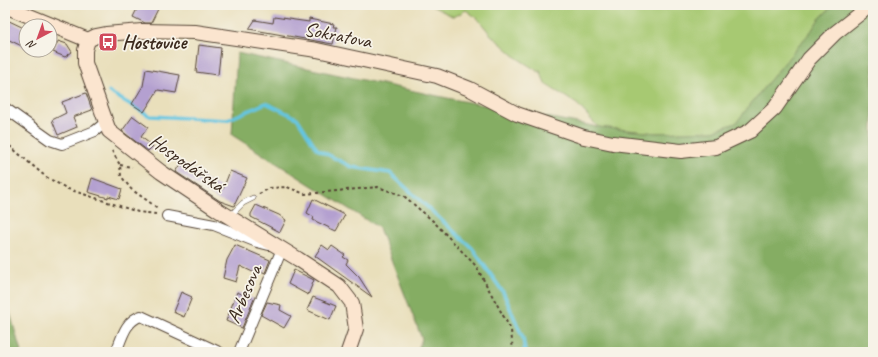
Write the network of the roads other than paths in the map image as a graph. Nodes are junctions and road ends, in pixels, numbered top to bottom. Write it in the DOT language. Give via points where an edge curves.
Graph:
graph roads {
  1 [pos="872,5"];
  2 [pos="5,6"];
  3 [pos="88,40"];
  4 [pos="5,108"];
  5 [pos="106,122"];
  6 [pos="253,198"];
  7 [pos="167,216"];
  8 [pos="229,217"];
  9 [pos="279,248"];
  10 [pos="116,352"];
  11 [pos="219,352"];
  12 [pos="239,352"];
  13 [pos="348,352"];
  1 -- 3 [label="street, Sokratova" via="835,33 809,59 775,108 750,131 716,147 681,151 584,137 517,114 470,89 437,76 316,50 195,32 142,31 106,34"];
  2 -- 3 [label="street"];
  3 -- 5 [label="street, Hospodářská" via="84,50 85,63"];
  4 -- 5 [label="street" via="50,140 62,144 95,131"];
  5 -- 8 [label="street, Hospodářská" via="109,131 161,172"];
  6 -- 8 [label="lane" via="243,203"];
  7 -- 9 [label="street" via="214,225"];
  8 -- 9 [label="street, Hospodářská"];
  9 -- 12 [label="street, Arbesova"];
  9 -- 13 [label="street, Hospodářská" via="339,286 352,303 356,329"];
  10 -- 11 [label="street" via="127,324 141,316"];
}
